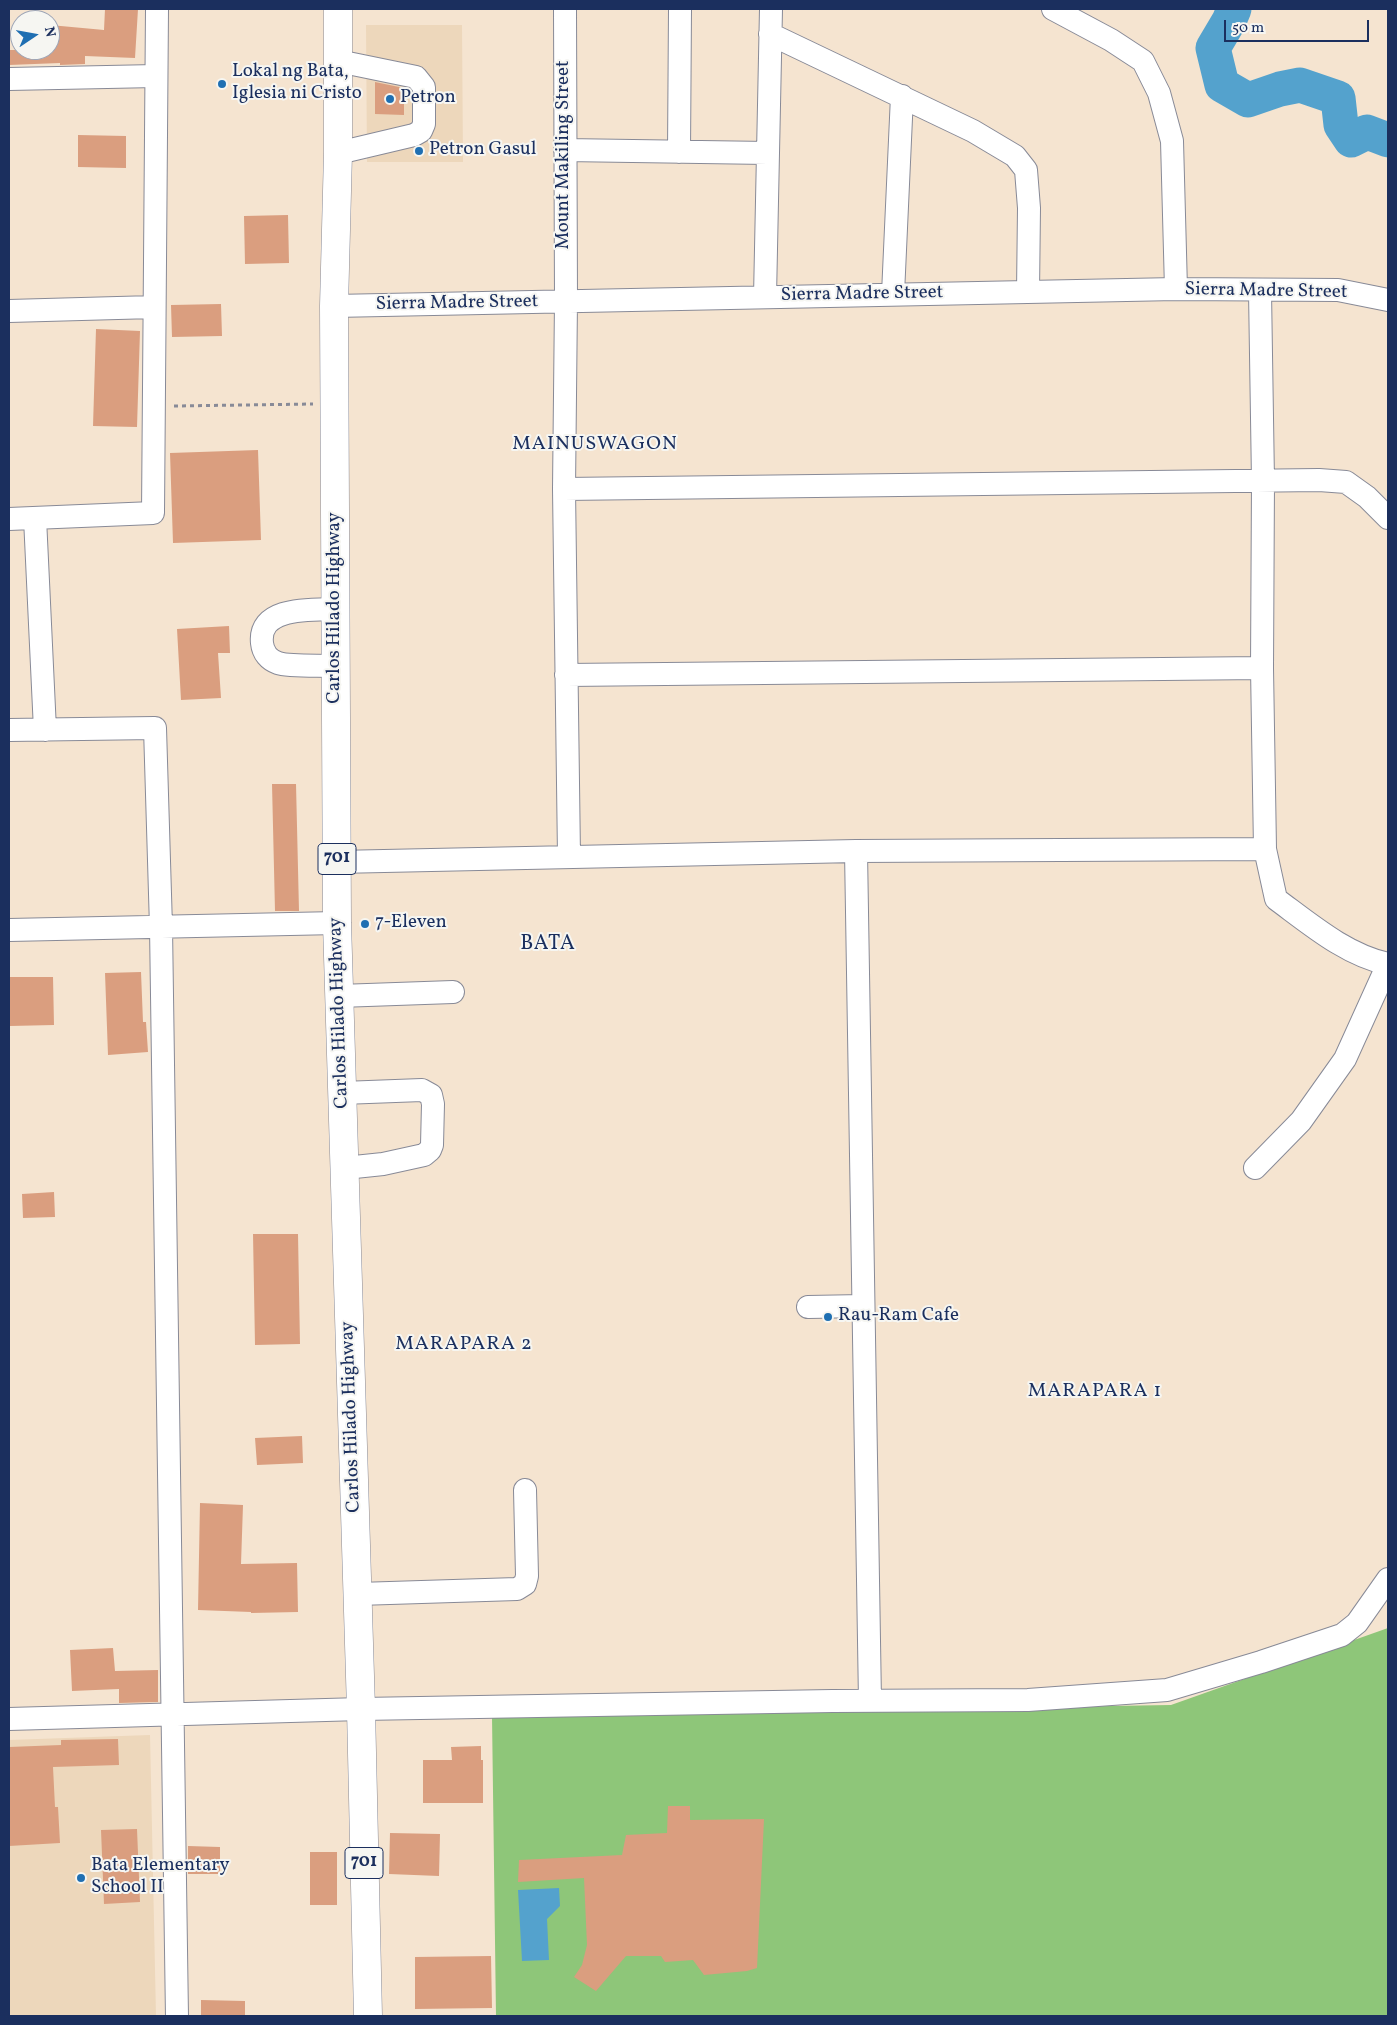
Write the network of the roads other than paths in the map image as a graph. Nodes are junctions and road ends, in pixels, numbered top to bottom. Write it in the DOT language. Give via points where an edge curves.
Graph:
graph roads {
  1 [pos="157,9"];
  2 [pos="338,9"];
  3 [pos="565,9"];
  4 [pos="680,9"];
  5 [pos="771,9"];
  6 [pos="1052,9"];
  7 [pos="770,34"];
  8 [pos="338,61"];
  9 [pos="156,76"];
  10 [pos="9,79"];
  11 [pos="902,96"];
  12 [pos="565,150"];
  13 [pos="678,152"];
  14 [pos="338,153"];
  15 [pos="768,153"];
  16 [pos="1176,289"];
  17 [pos="1260,291"];
  18 [pos="1028,292"];
  19 [pos="892,294"];
  20 [pos="765,297"];
  21 [pos="1388,300"];
  22 [pos="566,301"];
  23 [pos="334,306"];
  24 [pos="154,307"];
  25 [pos="9,311"];
  26 [pos="1263,481"];
  27 [pos="564,489"];
  28 [pos="35,518"];
  29 [pos="1388,518"];
  30 [pos="9,519"];
  31 [pos="336,609"];
  32 [pos="336,666"];
  33 [pos="1262,668"];
  34 [pos="566,675"];
  35 [pos="9,730"];
  36 [pos="45,730"];
  37 [pos="1265,849"];
  38 [pos="856,851"];
  39 [pos="569,856"];
  40 [pos="337,862"];
  41 [pos="337,923"];
  42 [pos="161,927"];
  43 [pos="9,930"];
  44 [pos="1388,964"];
  45 [pos="453,992"];
  46 [pos="339,996"];
  47 [pos="342,1093"];
  48 [pos="345,1168"];
  49 [pos="1255,1168"];
  50 [pos="808,1306"];
  51 [pos="863,1306"];
  52 [pos="525,1490"];
  53 [pos="1388,1580"];
  54 [pos="358,1594"];
  55 [pos="870,1702"];
  56 [pos="361,1709"];
  57 [pos="172,1716"];
  58 [pos="9,1719"];
  59 [pos="176,2016"];
  60 [pos="368,2016"];
  1 -- 9 [label="street"];
  2 -- 8 [label="main road, Carlos Hilado Highway / 701"];
  3 -- 12 [label="street, Mount Makiling Street"];
  4 -- 13 [label="street"];
  5 -- 7 [label="street"];
  6 -- 16 [label="street" via="1111,40 1143,62 1159,94 1172,140"];
  7 -- 11 [label="street"];
  7 -- 15 [label="street"];
  8 -- 14 [label="main road, Carlos Hilado Highway / 701"];
  8 -- 14 [label="street" via="416,77 424,87 424,124 414,135"];
  9 -- 10 [label="street"];
  9 -- 24 [label="street"];
  11 -- 18 [label="street" via="972,130 1015,156 1026,170"];
  11 -- 19 [label="street"];
  12 -- 13 [label="street"];
  12 -- 22 [label="street, Mount Makiling Street"];
  13 -- 15 [label="street"];
  14 -- 23 [label="main road, Carlos Hilado Highway / 701"];
  15 -- 20 [label="street"];
  16 -- 17 [label="street, Sierra Madre Street"];
  16 -- 18 [label="street, Sierra Madre Street"];
  17 -- 21 [label="street, Sierra Madre Street" via="1338,290"];
  17 -- 26 [label="street"];
  18 -- 19 [label="street, Sierra Madre Street"];
  19 -- 20 [label="street, Sierra Madre Street"];
  20 -- 22 [label="street, Sierra Madre Street"];
  22 -- 23 [label="street, Sierra Madre Street"];
  22 -- 27 [label="street, Mount Makiling Street"];
  23 -- 31 [label="main road, Carlos Hilado Highway / 701"];
  24 -- 25 [label="street"];
  24 -- 28 [label="street" via="153,513"];
  26 -- 27 [label="street"];
  26 -- 29 [label="street" via="1346,482"];
  26 -- 33 [label="street"];
  27 -- 34 [label="street, Mount Makiling Street"];
  28 -- 30 [label="street"];
  28 -- 36 [label="street"];
  31 -- 32 [label="main road, Carlos Hilado Highway / 701"];
  31 -- 32 [label="street" via="278,616 268,621 262,640 263,650 276,663"];
  32 -- 40 [label="main road, Carlos Hilado Highway / 701"];
  33 -- 34 [label="street"];
  33 -- 37 [label="street"];
  34 -- 39 [label="street, Mount Makiling Street"];
  35 -- 36 [label="street"];
  36 -- 42 [label="street" via="154,728"];
  37 -- 38 [label="street"];
  37 -- 44 [label="street" via="1276,899 1320,932 1370,960"];
  38 -- 39 [label="street"];
  38 -- 51 [label="street"];
  39 -- 40 [label="street"];
  40 -- 41 [label="main road, Carlos Hilado Highway / 701"];
  41 -- 42 [label="street"];
  41 -- 46 [label="main road, Carlos Hilado Highway / 701"];
  42 -- 43 [label="street"];
  42 -- 57 [label="street"];
  44 -- 49 [label="street" via="1345,1059 1301,1120"];
  45 -- 46 [label="street"];
  46 -- 47 [label="main road, Carlos Hilado Highway / 701"];
  47 -- 48 [label="main road, Carlos Hilado Highway / 701"];
  47 -- 48 [label="street" via="422,1090 431,1095 433,1104 432,1144 424,1155"];
  48 -- 54 [label="main road, Carlos Hilado Highway / 701"];
  50 -- 51 [label="street"];
  51 -- 55 [label="street"];
  52 -- 54 [label="street" via="527,1576 525,1584 518,1589"];
  53 -- 55 [label="street" via="1357,1623 1342,1635 1168,1690 1028,1700"];
  54 -- 56 [label="main road, Carlos Hilado Highway / 701"];
  55 -- 56 [label="street"];
  56 -- 57 [label="street"];
  56 -- 60 [label="main road, Carlos Hilado Highway / 701"];
  57 -- 58 [label="street"];
  57 -- 59 [label="street"];
}
